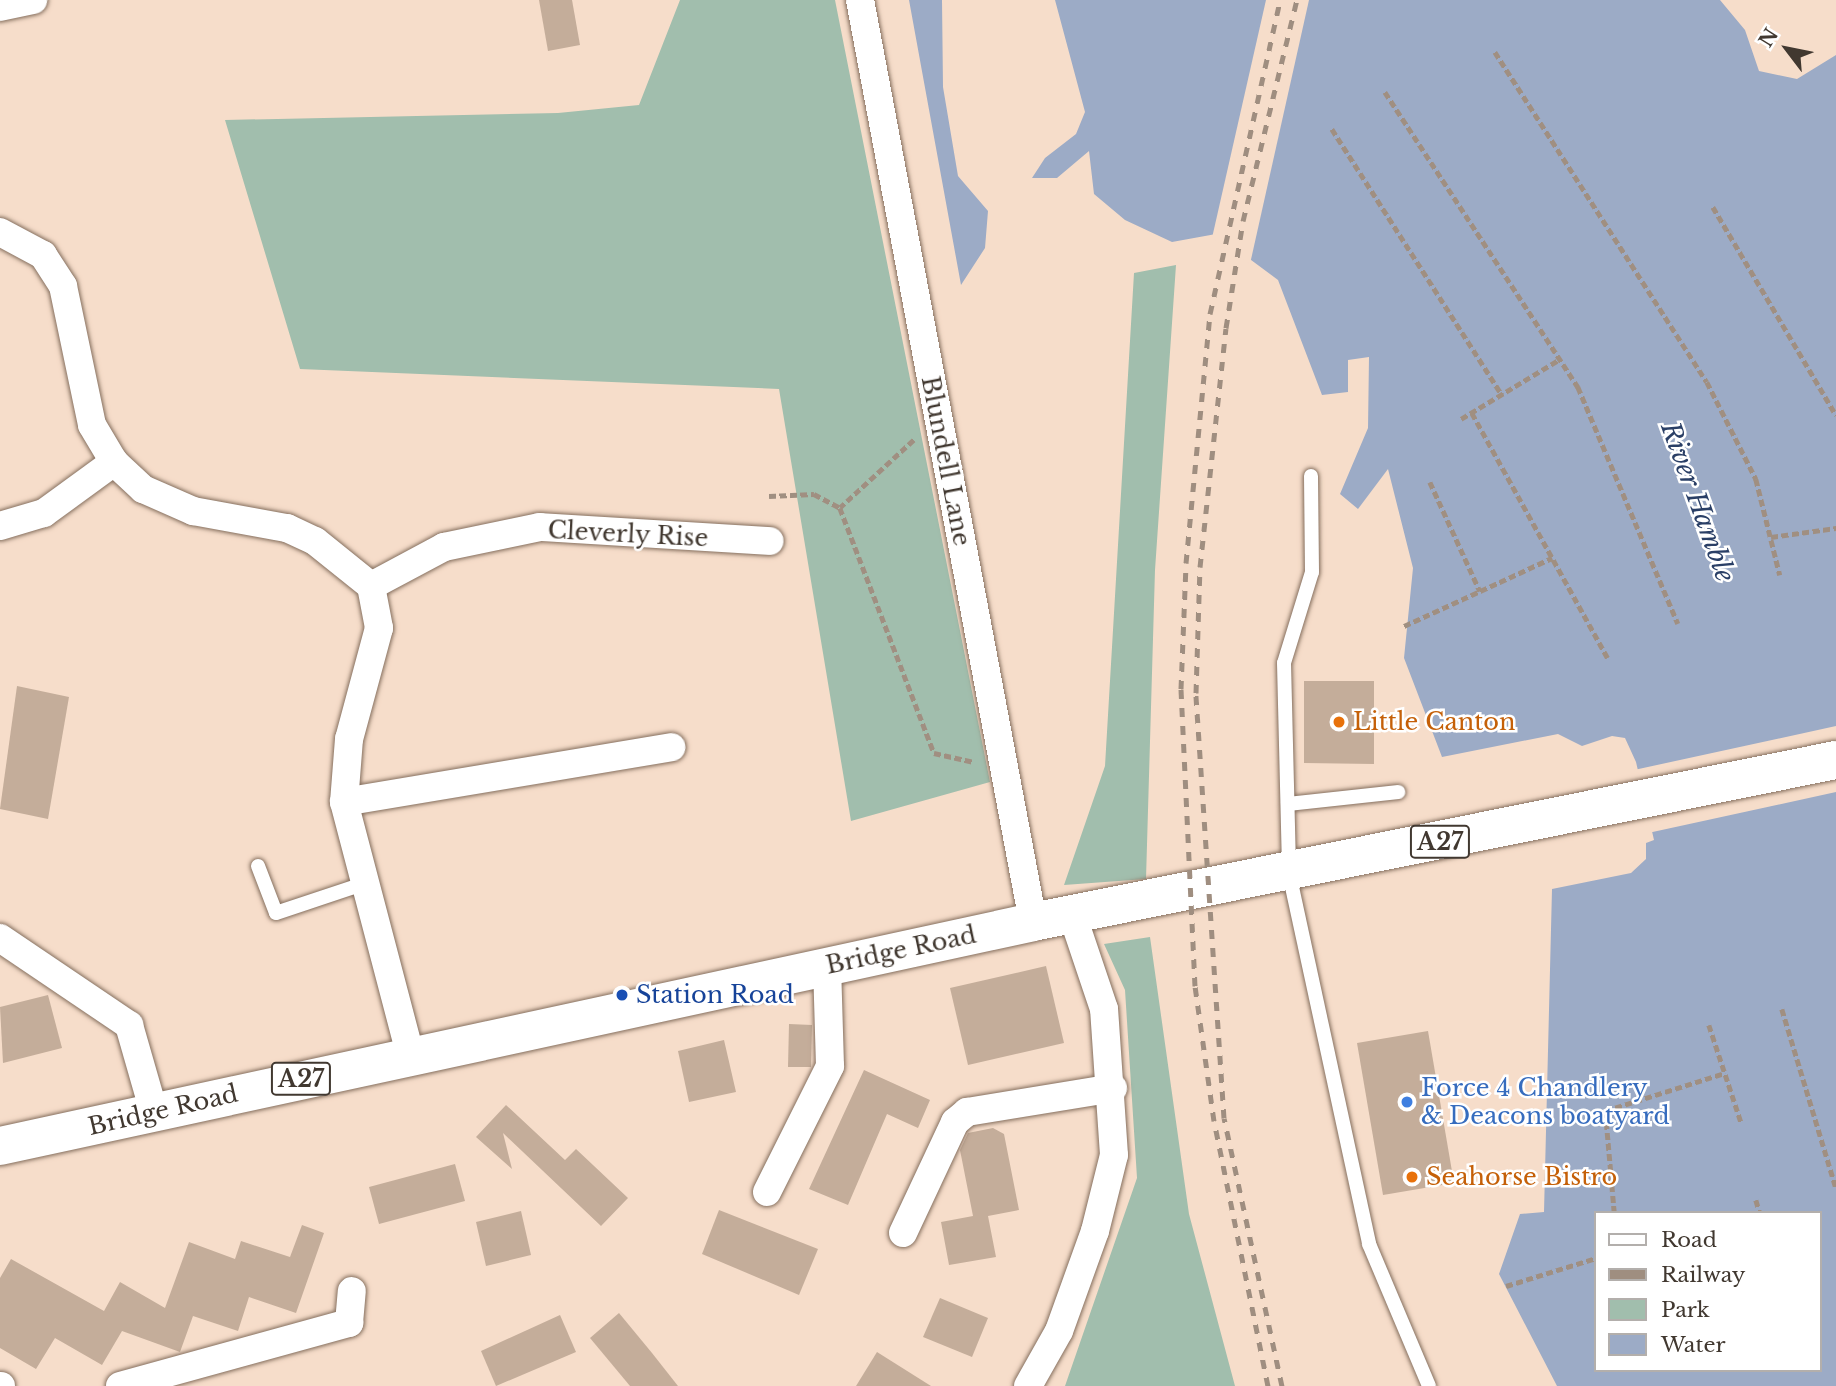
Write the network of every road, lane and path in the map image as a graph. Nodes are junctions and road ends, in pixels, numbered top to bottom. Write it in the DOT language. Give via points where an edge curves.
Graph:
graph roads {
  1 [pos="33,0"];
  2 [pos="860,0"];
  3 [pos="0,7"];
  4 [pos="1495,52"];
  5 [pos="1385,92"];
  6 [pos="1332,129"];
  7 [pos="1713,207"];
  8 [pos="0,232"];
  9 [pos="1560,359"];
  10 [pos="1502,395"];
  11 [pos="1472,413"];
  12 [pos="1836,415"];
  13 [pos="938,418"];
  14 [pos="1461,419"];
  15 [pos="114,462"];
  16 [pos="1311,476"];
  17 [pos="1430,482"];
  18 [pos="769,496"];
  19 [pos="840,508"];
  20 [pos="0,526"];
  21 [pos="1836,528"];
  22 [pos="1771,537"];
  23 [pos="770,541"];
  24 [pos="1552,558"];
  25 [pos="1780,575"];
  26 [pos="372,586"];
  27 [pos="1480,591"];
  28 [pos="1678,624"];
  29 [pos="1404,626"];
  30 [pos="1608,658"];
  31 [pos="671,747"];
  32 [pos="1836,760"];
  33 [pos="1004,768"];
  34 [pos="1398,792"];
  35 [pos="344,802"];
  36 [pos="1288,804"];
  37 [pos="258,866"];
  38 [pos="1289,873"];
  39 [pos="363,884"];
  40 [pos="1072,914"];
  41 [pos="1033,922"];
  42 [pos="0,937"];
  43 [pos="827,966"];
  44 [pos="1783,1009"];
  45 [pos="1709,1025"];
  46 [pos="410,1055"];
  47 [pos="1725,1073"];
  48 [pos="1113,1088"];
  49 [pos="154,1112"];
  50 [pos="1741,1122"];
  51 [pos="0,1146"];
  52 [pos="1836,1188"];
  53 [pos="764,1192"];
  54 [pos="1756,1200"];
  55 [pos="1614,1211"];
  56 [pos="1759,1211"];
  57 [pos="903,1233"];
  58 [pos="1594,1259"];
  59 [pos="1506,1286"];
  60 [pos="352,1291"];
  61 [pos="120,1386"];
  62 [pos="1027,1386"];
  63 [pos="1429,1386"];
  1 -- 3 [label="street"];
  2 -- 13 [label="street, Blundell Lane"];
  4 -- 22 [label="path" via="1707,382 1756,479"];
  5 -- 9 [label="path"];
  6 -- 10 [label="path"];
  7 -- 12 [label="path"];
  8 -- 15 [label="street" via="43,255 63,286 92,425"];
  9 -- 10 [label="path"];
  9 -- 28 [label="path" via="1578,387"];
  10 -- 11 [label="path"];
  11 -- 14 [label="path"];
  11 -- 24 [label="path"];
  13 -- 19 [label="path"];
  13 -- 33 [label="street, Blundell Lane"];
  15 -- 20 [label="street" via="44,513"];
  15 -- 26 [label="street" via="143,489 193,511 287,528 315,541"];
  16 -- 36 [label="lane" via="1312,572 1284,663"];
  17 -- 27 [label="path"];
  18 -- 19 [label="path" via="814,494"];
  19 -- 33 [label="path" via="934,753"];
  21 -- 22 [label="path"];
  22 -- 25 [label="path"];
  23 -- 26 [label="street, Cleverly Rise" via="540,527 444,547"];
  24 -- 27 [label="path"];
  24 -- 30 [label="path"];
  26 -- 35 [label="street" via="379,628 349,739"];
  27 -- 29 [label="path"];
  31 -- 35 [label="street"];
  32 -- 38 [label="main road, Bridge Road / A27"];
  33 -- 41 [label="street, Blundell Lane"];
  34 -- 36 [label="lane"];
  35 -- 39 [label="street"];
  36 -- 38 [label="lane"];
  37 -- 39 [label="lane" via="276,913"];
  38 -- 40 [label="main road, Bridge Road / A27"];
  38 -- 63 [label="lane" via="1369,1244"];
  39 -- 46 [label="street"];
  40 -- 41 [label="main road, Bridge Road / A27"];
  40 -- 48 [label="street" via="1104,1009"];
  41 -- 43 [label="main road, Bridge Road / A27"];
  42 -- 49 [label="street" via="129,1025"];
  43 -- 46 [label="main road, Bridge Road / A27"];
  43 -- 53 [label="street" via="830,1066"];
  44 -- 52 [label="path"];
  45 -- 47 [label="path"];
  46 -- 49 [label="main road, Bridge Road / A27"];
  47 -- 50 [label="path"];
  47 -- 55 [label="path" via="1605,1111"];
  48 -- 57 [label="street" via="967,1112 956,1122"];
  48 -- 62 [label="street" via="1114,1155 1095,1231 1059,1331"];
  49 -- 51 [label="main road, Bridge Road / A27"];
  54 -- 56 [label="path"];
  58 -- 59 [label="path"];
  60 -- 61 [label="street" via="349,1323"];
}
